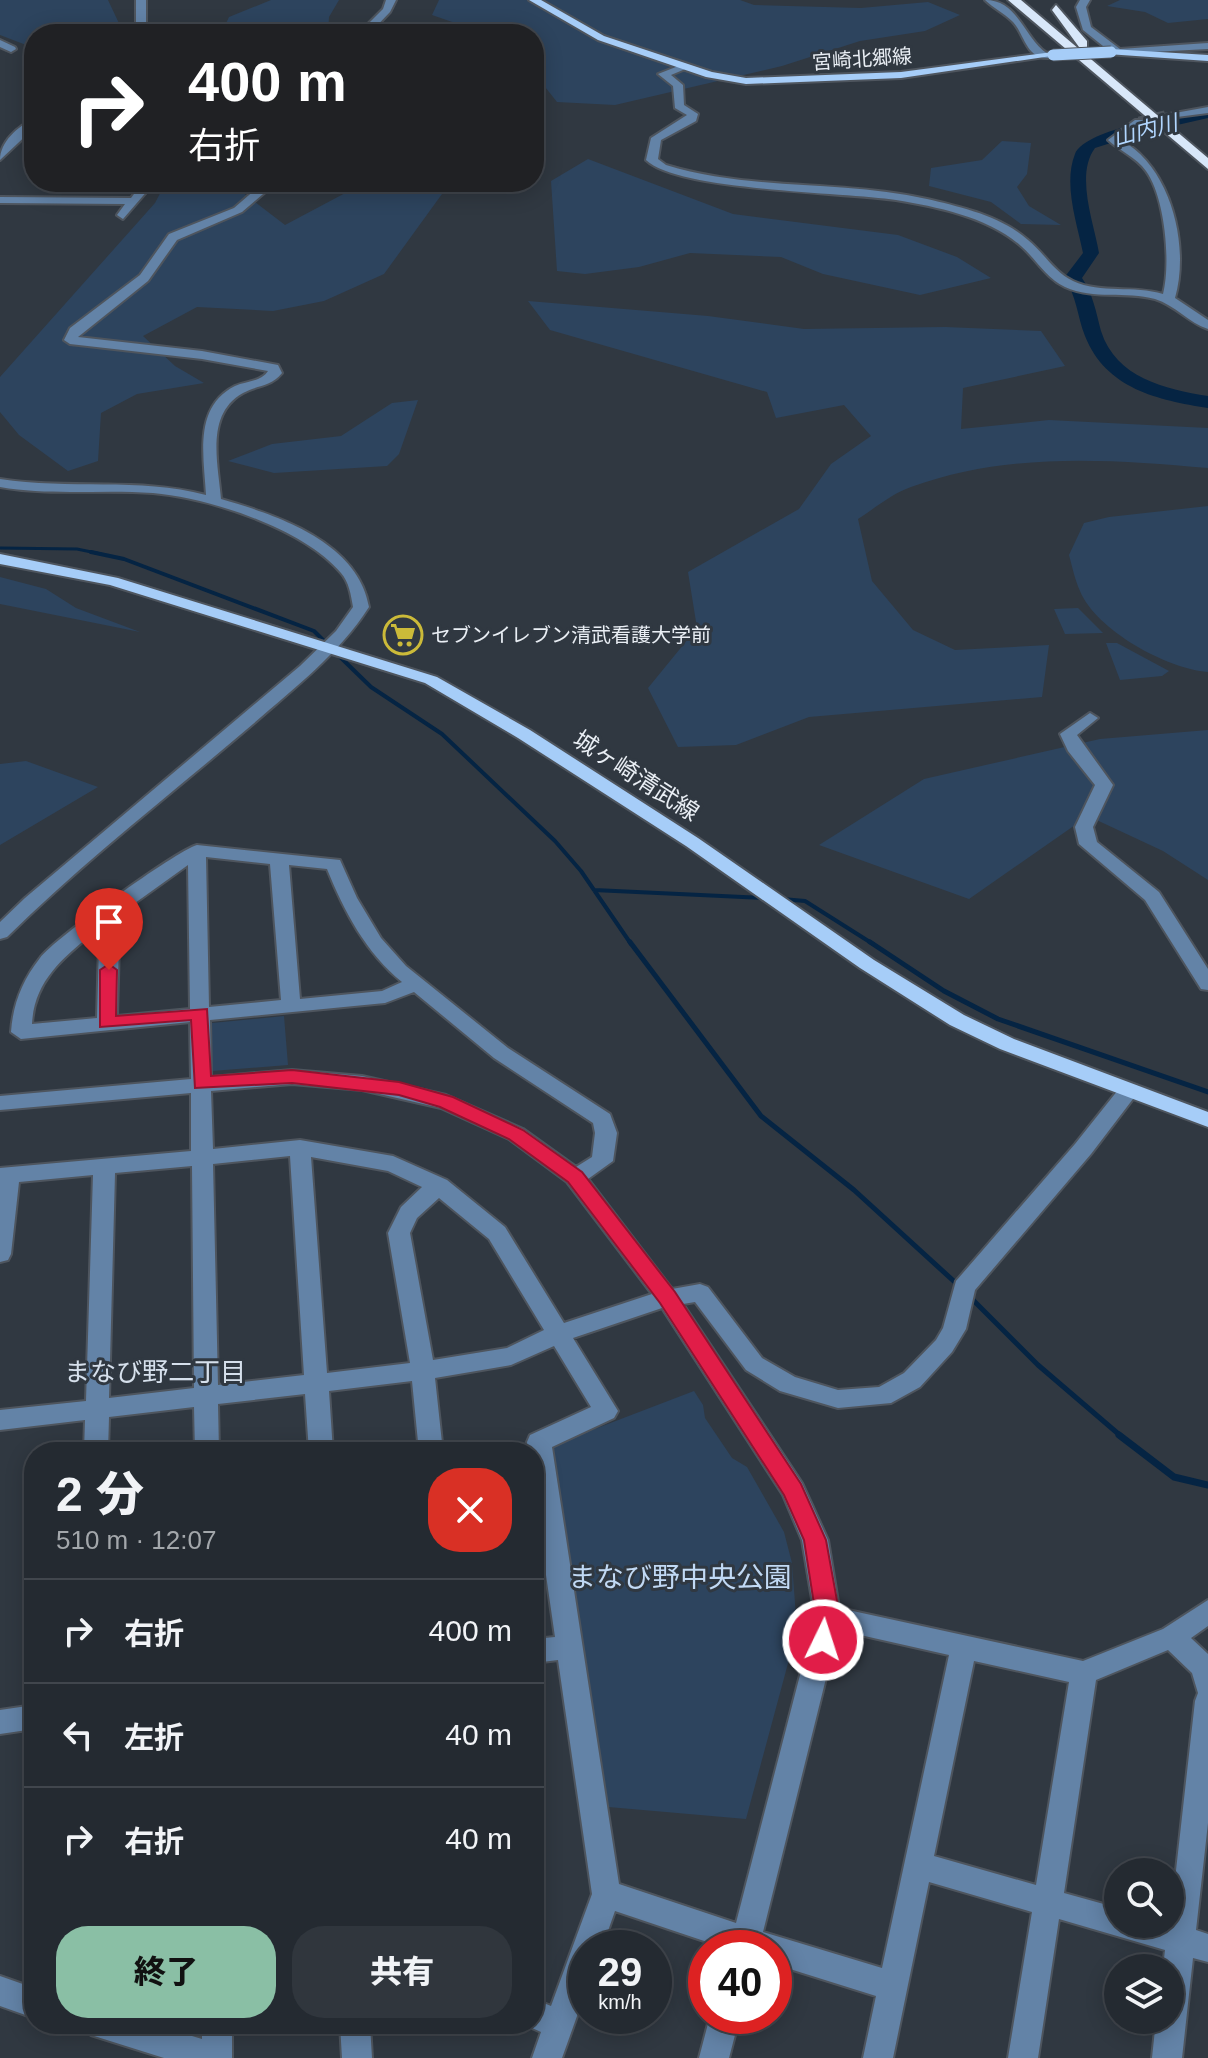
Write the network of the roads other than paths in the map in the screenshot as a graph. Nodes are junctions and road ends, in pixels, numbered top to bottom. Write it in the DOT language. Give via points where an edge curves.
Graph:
graph roads {
  1 [pos="141,0"];
  2 [pos="391,0"];
  3 [pos="534,0"];
  4 [pos="990,0"];
  5 [pos="1014,0"];
  6 [pos="1025,0"];
  7 [pos="1085,0"];
  8 [pos="1056,8"];
  9 [pos="141,24"];
  10 [pos="373,24"];
  11 [pos="0,43"];
  12 [pos="1208,46"];
  13 [pos="0,51"];
  14 [pos="1117,52"];
  15 [pos="1049,56"];
  16 [pos="1208,58"];
  17 [pos="685,67"];
  18 [pos="1115,78"];
  19 [pos="1208,110"];
  20 [pos="1169,115"];
  21 [pos="1139,122"];
  22 [pos="24,130"];
  23 [pos="1208,155"];
  24 [pos="0,157"];
  25 [pos="1208,165"];
  26 [pos="140,192"];
  27 [pos="259,192"];
  28 [pos="0,200"];
  29 [pos="131,201"];
  30 [pos="123,215"];
  31 [pos="1168,299"];
  32 [pos="1208,325"];
  33 [pos="0,483"];
  34 [pos="214,502"];
  35 [pos="0,559"];
  36 [pos="336,649"];
  37 [pos="1090,718"];
  38 [pos="197,851"];
  39 [pos="279,858"];
  40 [pos="92,925"];
  41 [pos="0,933"];
  42 [pos="415,984"];
  43 [pos="1208,984"];
  44 [pos="291,1005"];
  45 [pos="200,1014"];
  46 [pos="107,1023"];
  47 [pos="202,1083"];
  48 [pos="1129,1090"];
  49 [pos="0,1103"];
  50 [pos="1208,1120"];
  51 [pos="300,1148"];
  52 [pos="203,1157"];
  53 [pos="104,1166"];
  54 [pos="5,1175"];
  55 [pos="575,1177"];
  56 [pos="439,1186"];
  57 [pos="0,1254"];
  58 [pos="667,1298"];
  59 [pos="560,1333"];
  60 [pos="423,1371"];
  61 [pos="316,1383"];
  62 [pos="206,1396"];
  63 [pos="97,1408"];
  64 [pos="0,1420"];
  65 [pos="96,1442"];
  66 [pos="207,1442"];
  67 [pos="320,1442"];
  68 [pos="430,1442"];
  69 [pos="539,1442"];
  70 [pos="544,1475"];
  71 [pos="1208,1611"];
  72 [pos="828,1617"];
  73 [pos="1172,1637"];
  74 [pos="570,1647"];
  75 [pos="964,1647"];
  76 [pos="544,1650"];
  77 [pos="1084,1673"];
  78 [pos="1208,1686"];
  79 [pos="1208,1701"];
  80 [pos="24,1718"];
  81 [pos="0,1722"];
  82 [pos="920,1866"];
  83 [pos="606,1894"];
  84 [pos="1049,1900"];
  85 [pos="1104,1918"];
  86 [pos="593,1930"];
  87 [pos="707,1930"];
  88 [pos="756,1930"];
  89 [pos="1174,1938"];
  90 [pos="1194,1944"];
  91 [pos="792,1955"];
  92 [pos="568,1980"];
  93 [pos="893,1986"];
  94 [pos="0,1991"];
  95 [pos="24,1999"];
  96 [pos="546,2019"];
  97 [pos="136,2034"];
  98 [pos="217,2034"];
  99 [pos="356,2034"];
  100 [pos="720,2034"];
  101 [pos="216,2058"];
  102 [pos="357,2058"];
  103 [pos="547,2058"];
  104 [pos="714,2058"];
  105 [pos="878,2058"];
  106 [pos="1023,2058"];
  107 [pos="1167,2058"];
  1 -- 9 [label="street"];
  2 -- 10 [label="street"];
  3 -- 17 [label="main road, 宮崎北郷線" via="601,38"];
  4 -- 15 [label="street" via="1018,21 1033,49"];
  5 -- 25 [label="highway"];
  6 -- 18 [label="highway"];
  7 -- 14 [label="street" via="1081,7 1086,28"];
  8 -- 18 [label="highway" via="1072,34"];
  11 -- 13 [label="street" via="11,49"];
  12 -- 14 [label="street"];
  14 -- 15 [label="main road, 宮崎北郷線, bridge"];
  14 -- 16 [label="main road, 宮崎北郷線"];
  15 -- 17 [label="main road, 宮崎北郷線" via="901,75 786,82 724,78"];
  17 -- 31 [label="street" via="663,74 678,85 679,106 693,114 687,125 656,138 652,160 661,168 743,182 868,193 963,211 1018,237 1055,276 1072,286"];
  18 -- 23 [label="highway"];
  19 -- 20 [label="street"];
  21 -- 31 [label="street" via="1113,140 1130,148 1159,183 1171,254"];
  22 -- 24 [label="street"];
  26 -- 29 [label="street"];
  27 -- 34 [label="street" via="238,210 173,237 144,278 70,340 273,368 272,378 236,391 211,422 207,436"];
  28 -- 29 [label="street"];
  29 -- 30 [label="street"];
  31 -- 32 [label="street"];
  33 -- 34 [label="street" via="45,490 156,489"];
  34 -- 36 [label="street" via="305,540 345,568 361,607"];
  35 -- 36 [label="main road, 城ヶ崎清武線" via="113,581"];
  36 -- 41 [label="street" via="34,898"];
  36 -- 48 [label="main road, 城ヶ崎清武線" via="463,696 957,1020"];
  37 -- 43 [label="street" via="1068,734 1104,785 1084,827 1088,844 1152,896"];
  38 -- 39 [label="street"];
  38 -- 40 [label="street"];
  38 -- 45 [label="street"];
  39 -- 42 [label="street" via="334,864 374,942"];
  39 -- 44 [label="street"];
  40 -- 46 [label="street" via="109,944"];
  40 -- 46 [label="street" via="48,960 23,1003 21,1032"];
  42 -- 44 [label="street" via="385,997"];
  42 -- 55 [label="street" via="501,1053 603,1119 602,1161"];
  44 -- 45 [label="street"];
  45 -- 46 [label="street"];
  45 -- 47 [label="street"];
  47 -- 49 [label="street"];
  47 -- 52 [label="street"];
  47 -- 55 [label="street" via="292,1077 399,1089 446,1102 516,1134"];
  48 -- 50 [label="main road, 城ヶ崎清武線"];
  48 -- 58 [label="street" via="964,1287 954,1329 944,1346 912,1380 883,1396 838,1399 788,1384 754,1364 700,1293"];
  51 -- 52 [label="street"];
  51 -- 56 [label="street" via="393,1164"];
  51 -- 61 [label="street"];
  52 -- 53 [label="street"];
  52 -- 62 [label="street"];
  53 -- 54 [label="street"];
  53 -- 63 [label="street"];
  54 -- 57 [label="street"];
  55 -- 58 [label="street"];
  56 -- 59 [label="street" via="497,1233"];
  56 -- 60 [label="street" via="420,1200 400,1227"];
  58 -- 59 [label="street"];
  58 -- 72 [label="street" via="793,1490 815,1540"];
  59 -- 60 [label="street" via="511,1356"];
  59 -- 69 [label="street" via="606,1411"];
  60 -- 61 [label="street"];
  60 -- 68 [label="street"];
  61 -- 62 [label="street"];
  61 -- 67 [label="street"];
  62 -- 63 [label="street"];
  62 -- 66 [label="street"];
  63 -- 64 [label="street"];
  63 -- 65 [label="street"];
  70 -- 74 [label="street"];
  71 -- 73 [label="street"];
  72 -- 75 [label="street"];
  72 -- 88 [label="street"];
  73 -- 77 [label="street"];
  73 -- 78 [label="street" via="1204,1667"];
  74 -- 76 [label="street"];
  74 -- 83 [label="street"];
  75 -- 77 [label="street"];
  75 -- 82 [label="street"];
  77 -- 84 [label="street"];
  79 -- 90 [label="street"];
  80 -- 81 [label="street"];
  82 -- 84 [label="street"];
  82 -- 93 [label="street"];
  83 -- 86 [label="street"];
  83 -- 87 [label="street"];
  84 -- 85 [label="street"];
  84 -- 106 [label="street"];
  89 -- 90 [label="street"];
  90 -- 107 [label="street"];
  91 -- 93 [label="street"];
  92 -- 96 [label="street"];
  93 -- 105 [label="street"];
  94 -- 95 [label="street"];
  96 -- 103 [label="street"];
  97 -- 101 [label="street"];
  98 -- 101 [label="street"];
  99 -- 102 [label="street"];
  100 -- 104 [label="street"];
}
